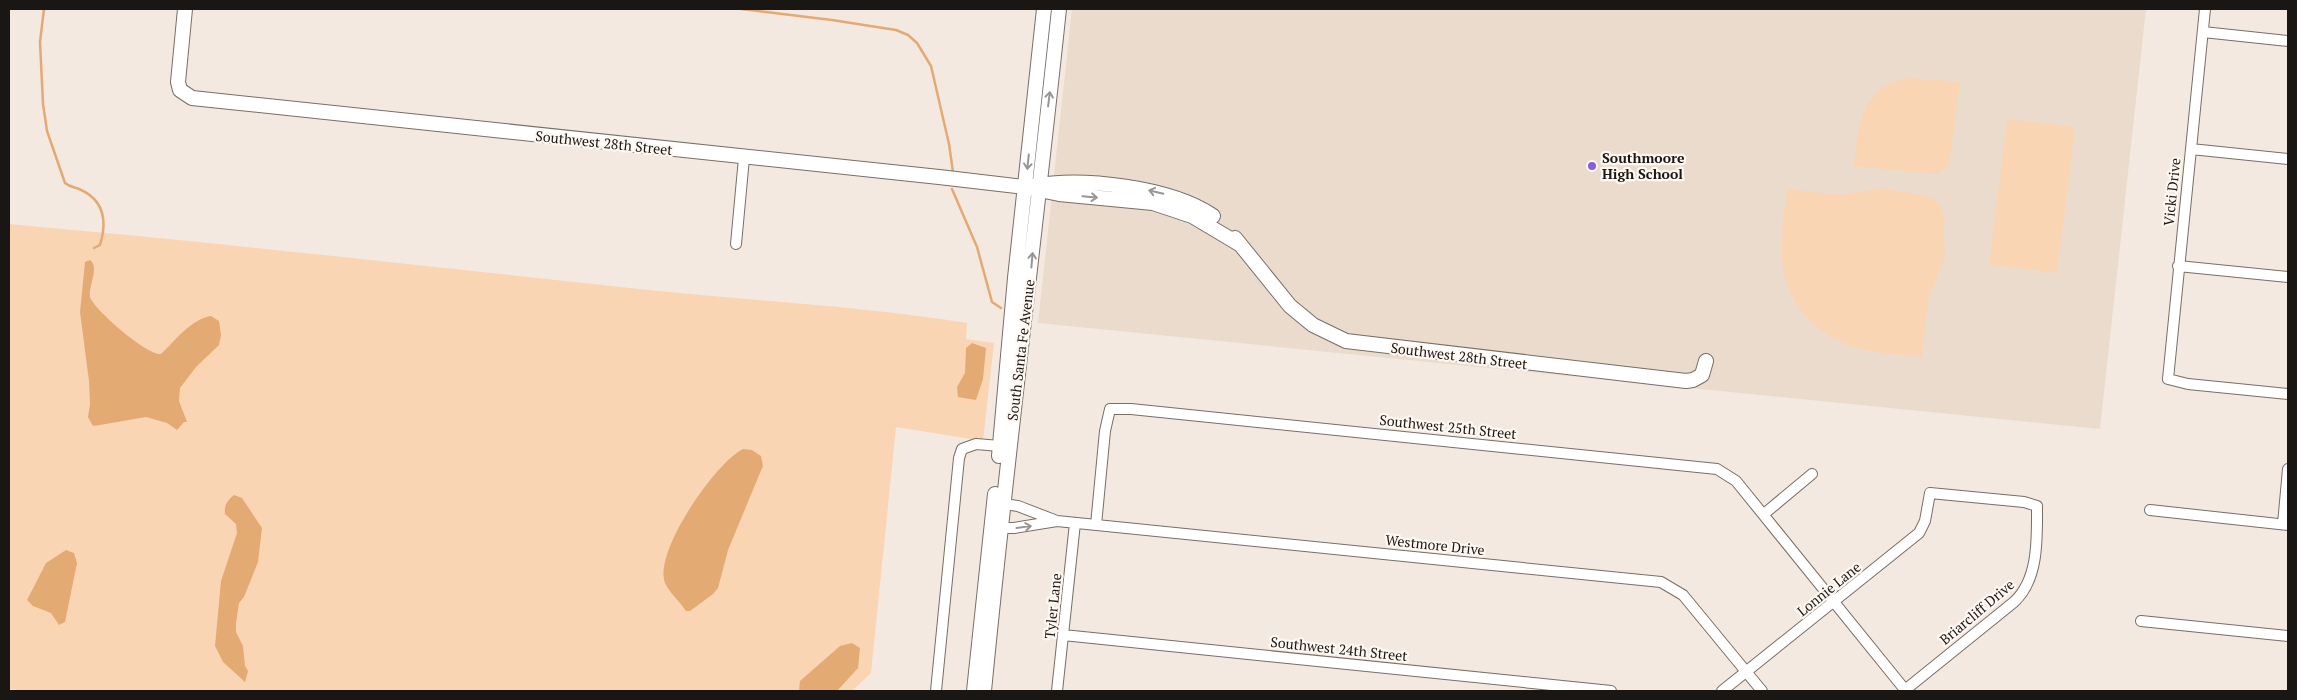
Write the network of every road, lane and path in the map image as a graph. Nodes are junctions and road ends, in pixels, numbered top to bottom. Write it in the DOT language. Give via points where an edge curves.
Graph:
graph roads {
  1 [pos="185,9"];
  2 [pos="1044,9"];
  3 [pos="1058,9"];
  4 [pos="2205,9"];
  5 [pos="2203,32"];
  6 [pos="2288,41"];
  7 [pos="2191,148"];
  8 [pos="744,158"];
  9 [pos="2288,159"];
  10 [pos="1025,187"];
  11 [pos="1039,187"];
  12 [pos="736,244"];
  13 [pos="2178,266"];
  14 [pos="2288,277"];
  15 [pos="1706,361"];
  16 [pos="2288,394"];
  17 [pos="1000,446"];
  18 [pos="2288,469"];
  19 [pos="1812,474"];
  20 [pos="1930,493"];
  21 [pos="999,503"];
  22 [pos="2150,510"];
  23 [pos="1764,514"];
  24 [pos="1057,521"];
  25 [pos="1075,523"];
  26 [pos="1096,525"];
  27 [pos="2286,525"];
  28 [pos="996,528"];
  29 [pos="1835,602"];
  30 [pos="2141,621"];
  31 [pos="1063,635"];
  32 [pos="2288,636"];
  33 [pos="1747,672"];
  34 [pos="1905,690"];
  35 [pos="936,691"];
  36 [pos="974,691"];
  37 [pos="984,691"];
  38 [pos="1057,691"];
  39 [pos="1612,691"];
  40 [pos="1722,691"];
  41 [pos="1762,691"];
  1 -- 8 [label="street, Southwest 28th Street" via="178,82 183,94 192,98"];
  2 -- 10 [label="street, South Santa Fe Avenue, one-way"];
  11 -- 3 [label="street, South Santa Fe Avenue, one-way"];
  4 -- 5 [label="street, Vicki Drive"];
  5 -- 6 [label="street"];
  5 -- 7 [label="street, Vicki Drive"];
  7 -- 9 [label="street"];
  7 -- 13 [label="street, Vicki Drive"];
  8 -- 10 [label="street, Southwest 28th Street"];
  8 -- 12 [label="street"];
  10 -- 11 [label="street, Southwest 28th Street"];
  10 -- 17 [label="street, South Santa Fe Avenue"];
  11 -- 15 [label="street, Southwest 28th Street" via="1057,181 1143,189 1188,202 1228,227 1290,306 1313,325 1346,341 1686,381 1702,374"];
  21 -- 11 [label="street, South Santa Fe Avenue, one-way"];
  13 -- 14 [label="street"];
  13 -- 16 [label="street, Vicki Drive" via="2168,379"];
  17 -- 21 [label="street, South Santa Fe Avenue"];
  17 -- 35 [label="street" via="969,446 962,449 958,458"];
  18 -- 27 [label="street"];
  19 -- 23 [label="street"];
  20 -- 29 [label="street, Lonnie Lane" via="1925,521 1919,533"];
  20 -- 34 [label="street, Briarcliff Drive" via="2037,506 2032,570 2026,590 2014,602"];
  21 -- 24 [label="street, Westmore Drive" via="1018,506"];
  21 -- 28 [label="street, South Santa Fe Avenue"];
  22 -- 27 [label="street"];
  23 -- 26 [label="street, Southwest 25th Street" via="1730,476 1708,468 1110,409 1104,431"];
  23 -- 29 [label="street, Southwest 25th Street"];
  24 -- 25 [label="street, Westmore Drive"];
  28 -- 24 [label="street, Westmore Drive, one-way"];
  25 -- 26 [label="street, Westmore Drive"];
  25 -- 31 [label="street, Tyler Lane"];
  26 -- 33 [label="street, Westmore Drive" via="1661,582 1683,595"];
  28 -- 36 [label="street, South Santa Fe Avenue"];
  28 -- 37 [label="street, South Santa Fe Avenue"];
  29 -- 33 [label="street, Lonnie Lane"];
  29 -- 34 [label="street, Southwest 25th Street"];
  30 -- 32 [label="street"];
  31 -- 38 [label="street, Tyler Lane"];
  31 -- 39 [label="street, Southwest 24th Street"];
  33 -- 40 [label="street, Lonnie Lane"];
  33 -- 41 [label="street, Westmore Drive"];
}
